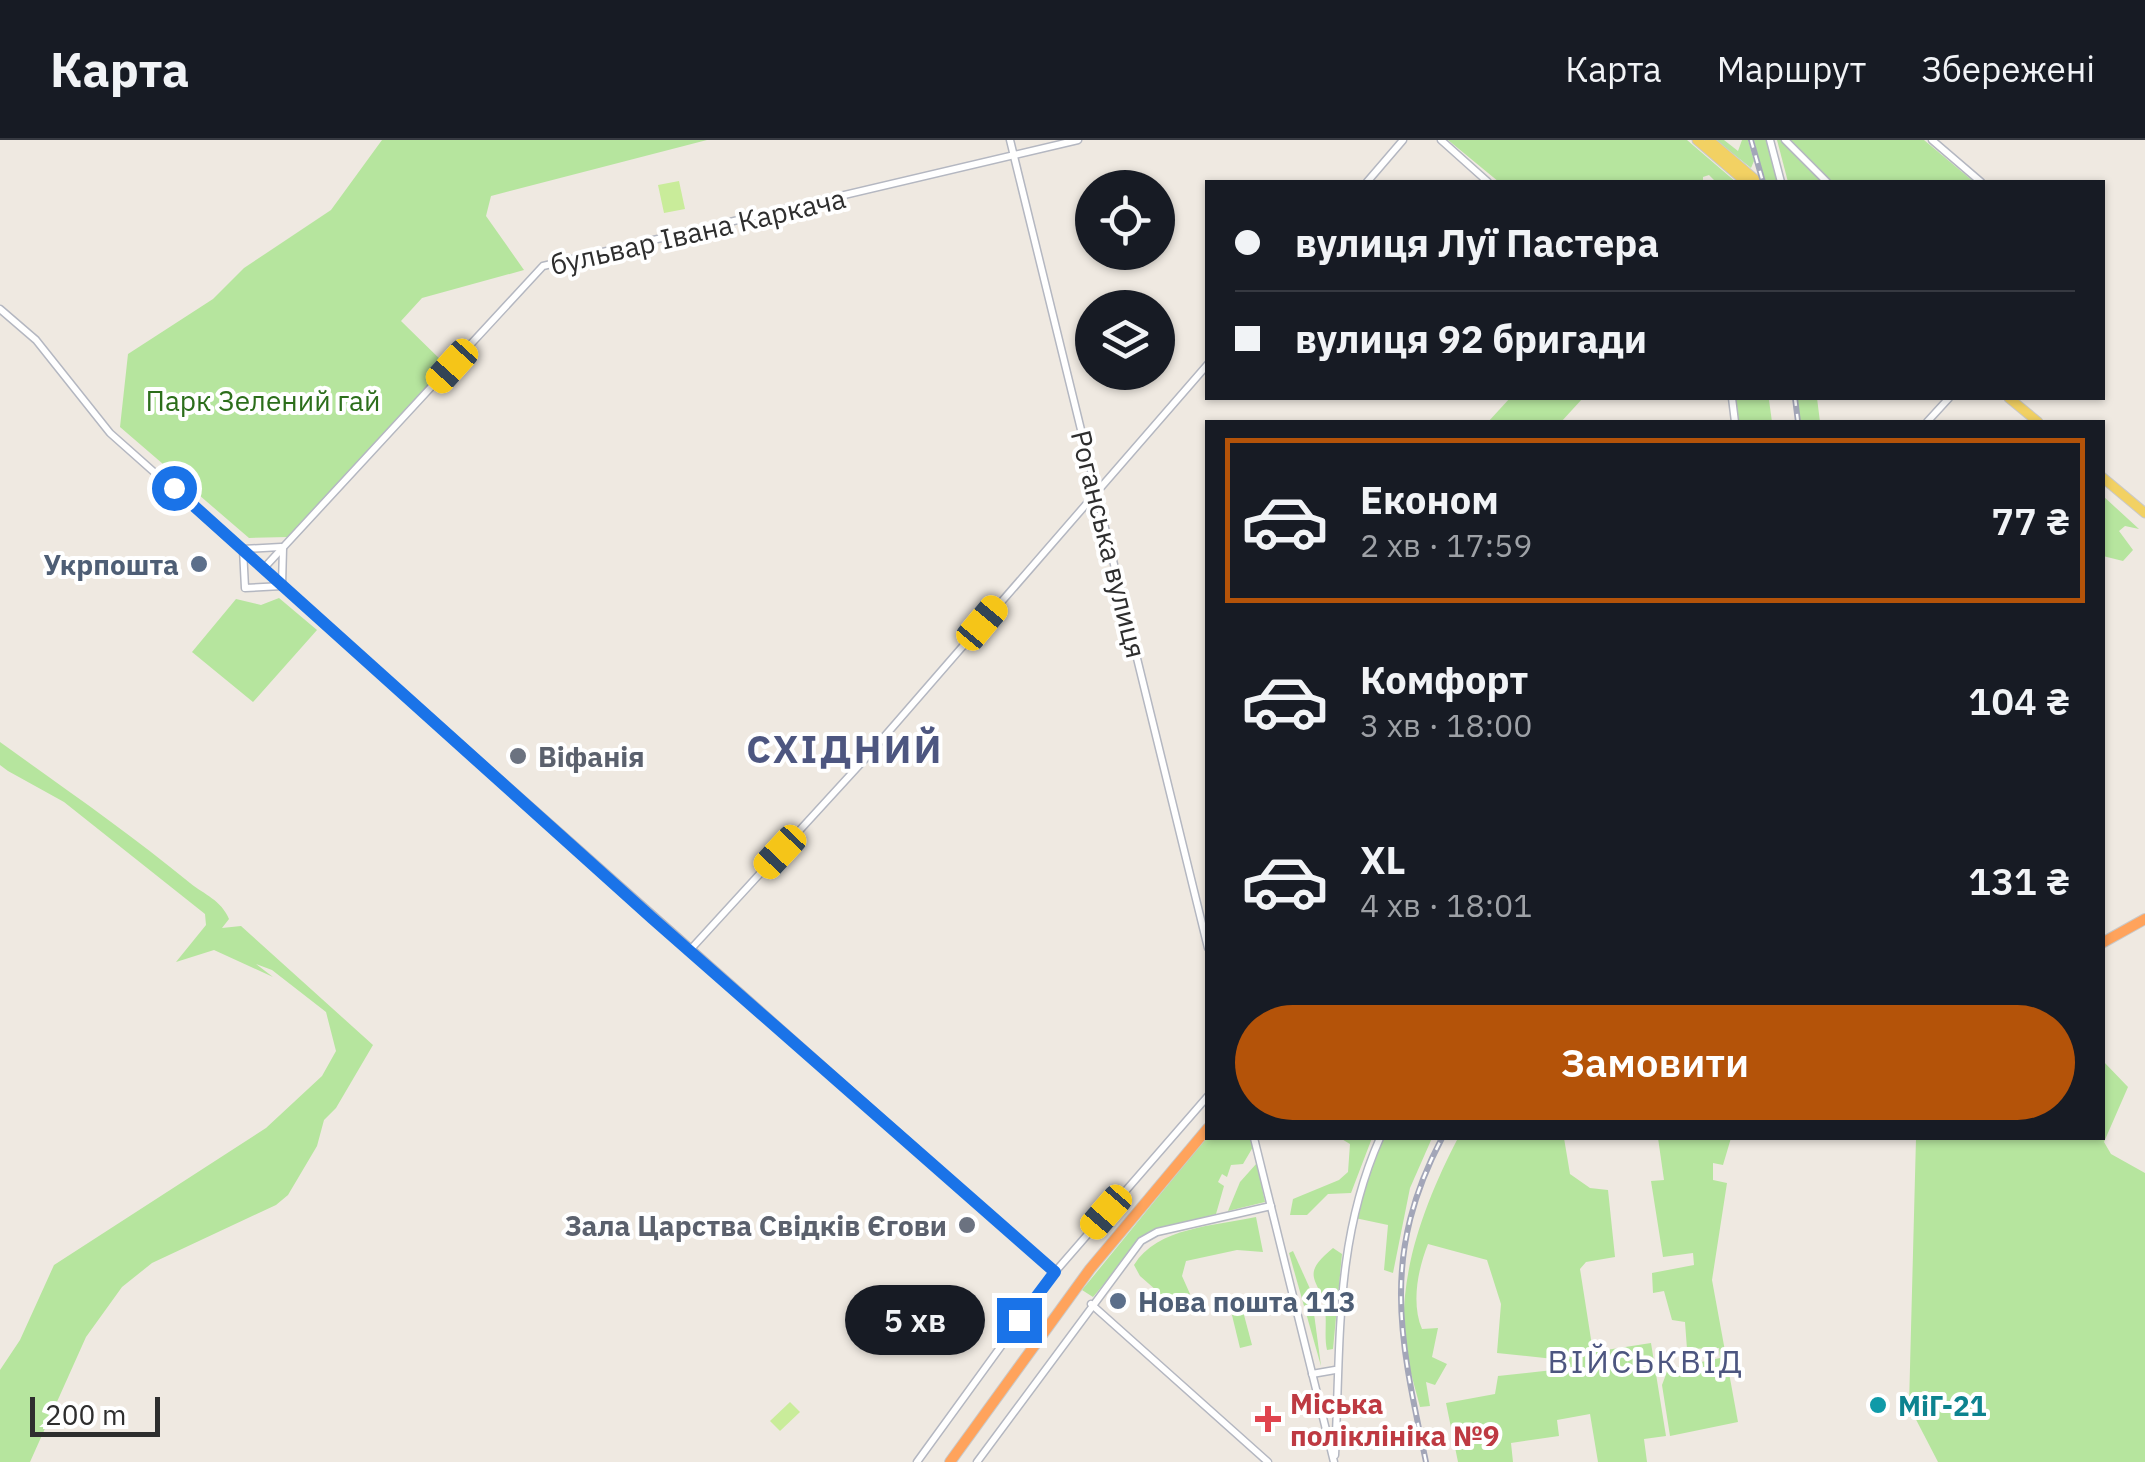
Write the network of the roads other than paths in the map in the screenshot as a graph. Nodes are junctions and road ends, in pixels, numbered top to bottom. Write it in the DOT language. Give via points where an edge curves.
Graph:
graph roads {
  1 [pos="1010,140"];
  2 [pos="1078,140"];
  3 [pos="1404,140"];
  4 [pos="1442,140"];
  5 [pos="1697,140"];
  6 [pos="1709,140"];
  7 [pos="1770,140"];
  8 [pos="1785,140"];
  9 [pos="1932,140"];
  10 [pos="1716,151"];
  11 [pos="1014,154"];
  12 [pos="1370,180"];
  13 [pos="1486,180"];
  14 [pos="1744,180"];
  15 [pos="1755,180"];
  16 [pos="1780,180"];
  17 [pos="1826,180"];
  18 [pos="1979,180"];
  19 [pos="0,309"];
  20 [pos="1205,367"];
  21 [pos="1947,400"];
  22 [pos="2010,400"];
  23 [pos="1929,420"];
  24 [pos="2036,420"];
  25 [pos="2105,480"];
  26 [pos="1096,491"];
  27 [pos="2145,513"];
  28 [pos="282,547"];
  29 [pos="264,548"];
  30 [pos="243,549"];
  31 [pos="283,561"];
  32 [pos="264,568"];
  33 [pos="244,570"];
  34 [pos="282,586"];
  35 [pos="262,587"];
  36 [pos="2145,919"];
  37 [pos="1205,936"];
  38 [pos="2105,940"];
  39 [pos="690,950"];
  40 [pos="1205,1099"];
  41 [pos="1205,1132"];
  42 [pos="1254,1140"];
  43 [pos="1379,1140"];
  44 [pos="1271,1206"];
  45 [pos="1055,1272"];
  46 [pos="1091,1304"];
  47 [pos="1335,1370"];
  48 [pos="1312,1374"];
  49 [pos="916,1462"];
  50 [pos="950,1462"];
  51 [pos="977,1462"];
  52 [pos="1268,1462"];
  53 [pos="1334,1462"];
  1 -- 11 [label="street, Роганська вулиця"];
  2 -- 11 [label="street, бульвар Івана Каркача"];
  3 -- 12 [label="street"];
  4 -- 13 [label="street"];
  5 -- 10 [label="main road"];
  6 -- 10 [label="main road"];
  7 -- 16 [label="street"];
  8 -- 17 [label="street"];
  9 -- 18 [label="street"];
  10 -- 14 [label="main road"];
  10 -- 15 [label="main road"];
  11 -- 26 [label="street, Роганська вулиця"];
  11 -- 28 [label="street, бульвар Івана Каркача" via="543,266"];
  19 -- 30 [label="street" via="49,355 110,433"];
  20 -- 26 [label="street"];
  21 -- 23 [label="street"];
  22 -- 24 [label="main road"];
  25 -- 27 [label="main road"];
  26 -- 37 [label="street, Роганська вулиця"];
  26 -- 39 [label="street"];
  28 -- 29 [label="street"];
  28 -- 31 [label="street"];
  28 -- 32 [label="street, бульвар Івана Каркача"];
  29 -- 30 [label="street"];
  29 -- 32 [label="street"];
  30 -- 32 [label="street"];
  30 -- 33 [label="street"];
  31 -- 32 [label="street"];
  31 -- 34 [label="street"];
  32 -- 33 [label="street" via="250,563"];
  32 -- 34 [label="street"];
  32 -- 35 [label="street"];
  33 -- 35 [label="street" via="245,588"];
  34 -- 35 [label="street"];
  34 -- 39 [label="street"];
  36 -- 38 [label="highway"];
  39 -- 45 [label="street"];
  40 -- 45 [label="street"];
  41 -- 50 [label="highway" via="1090,1269"];
  42 -- 44 [label="street"];
  43 -- 47 [label="street" via="1346,1242"];
  44 -- 46 [label="street" via="1149,1235"];
  44 -- 48 [label="street"];
  45 -- 49 [label="street"];
  46 -- 51 [label="street"];
  46 -- 52 [label="street"];
  47 -- 48 [label="street"];
  47 -- 53 [label="street"];
  48 -- 53 [label="street"];
}
